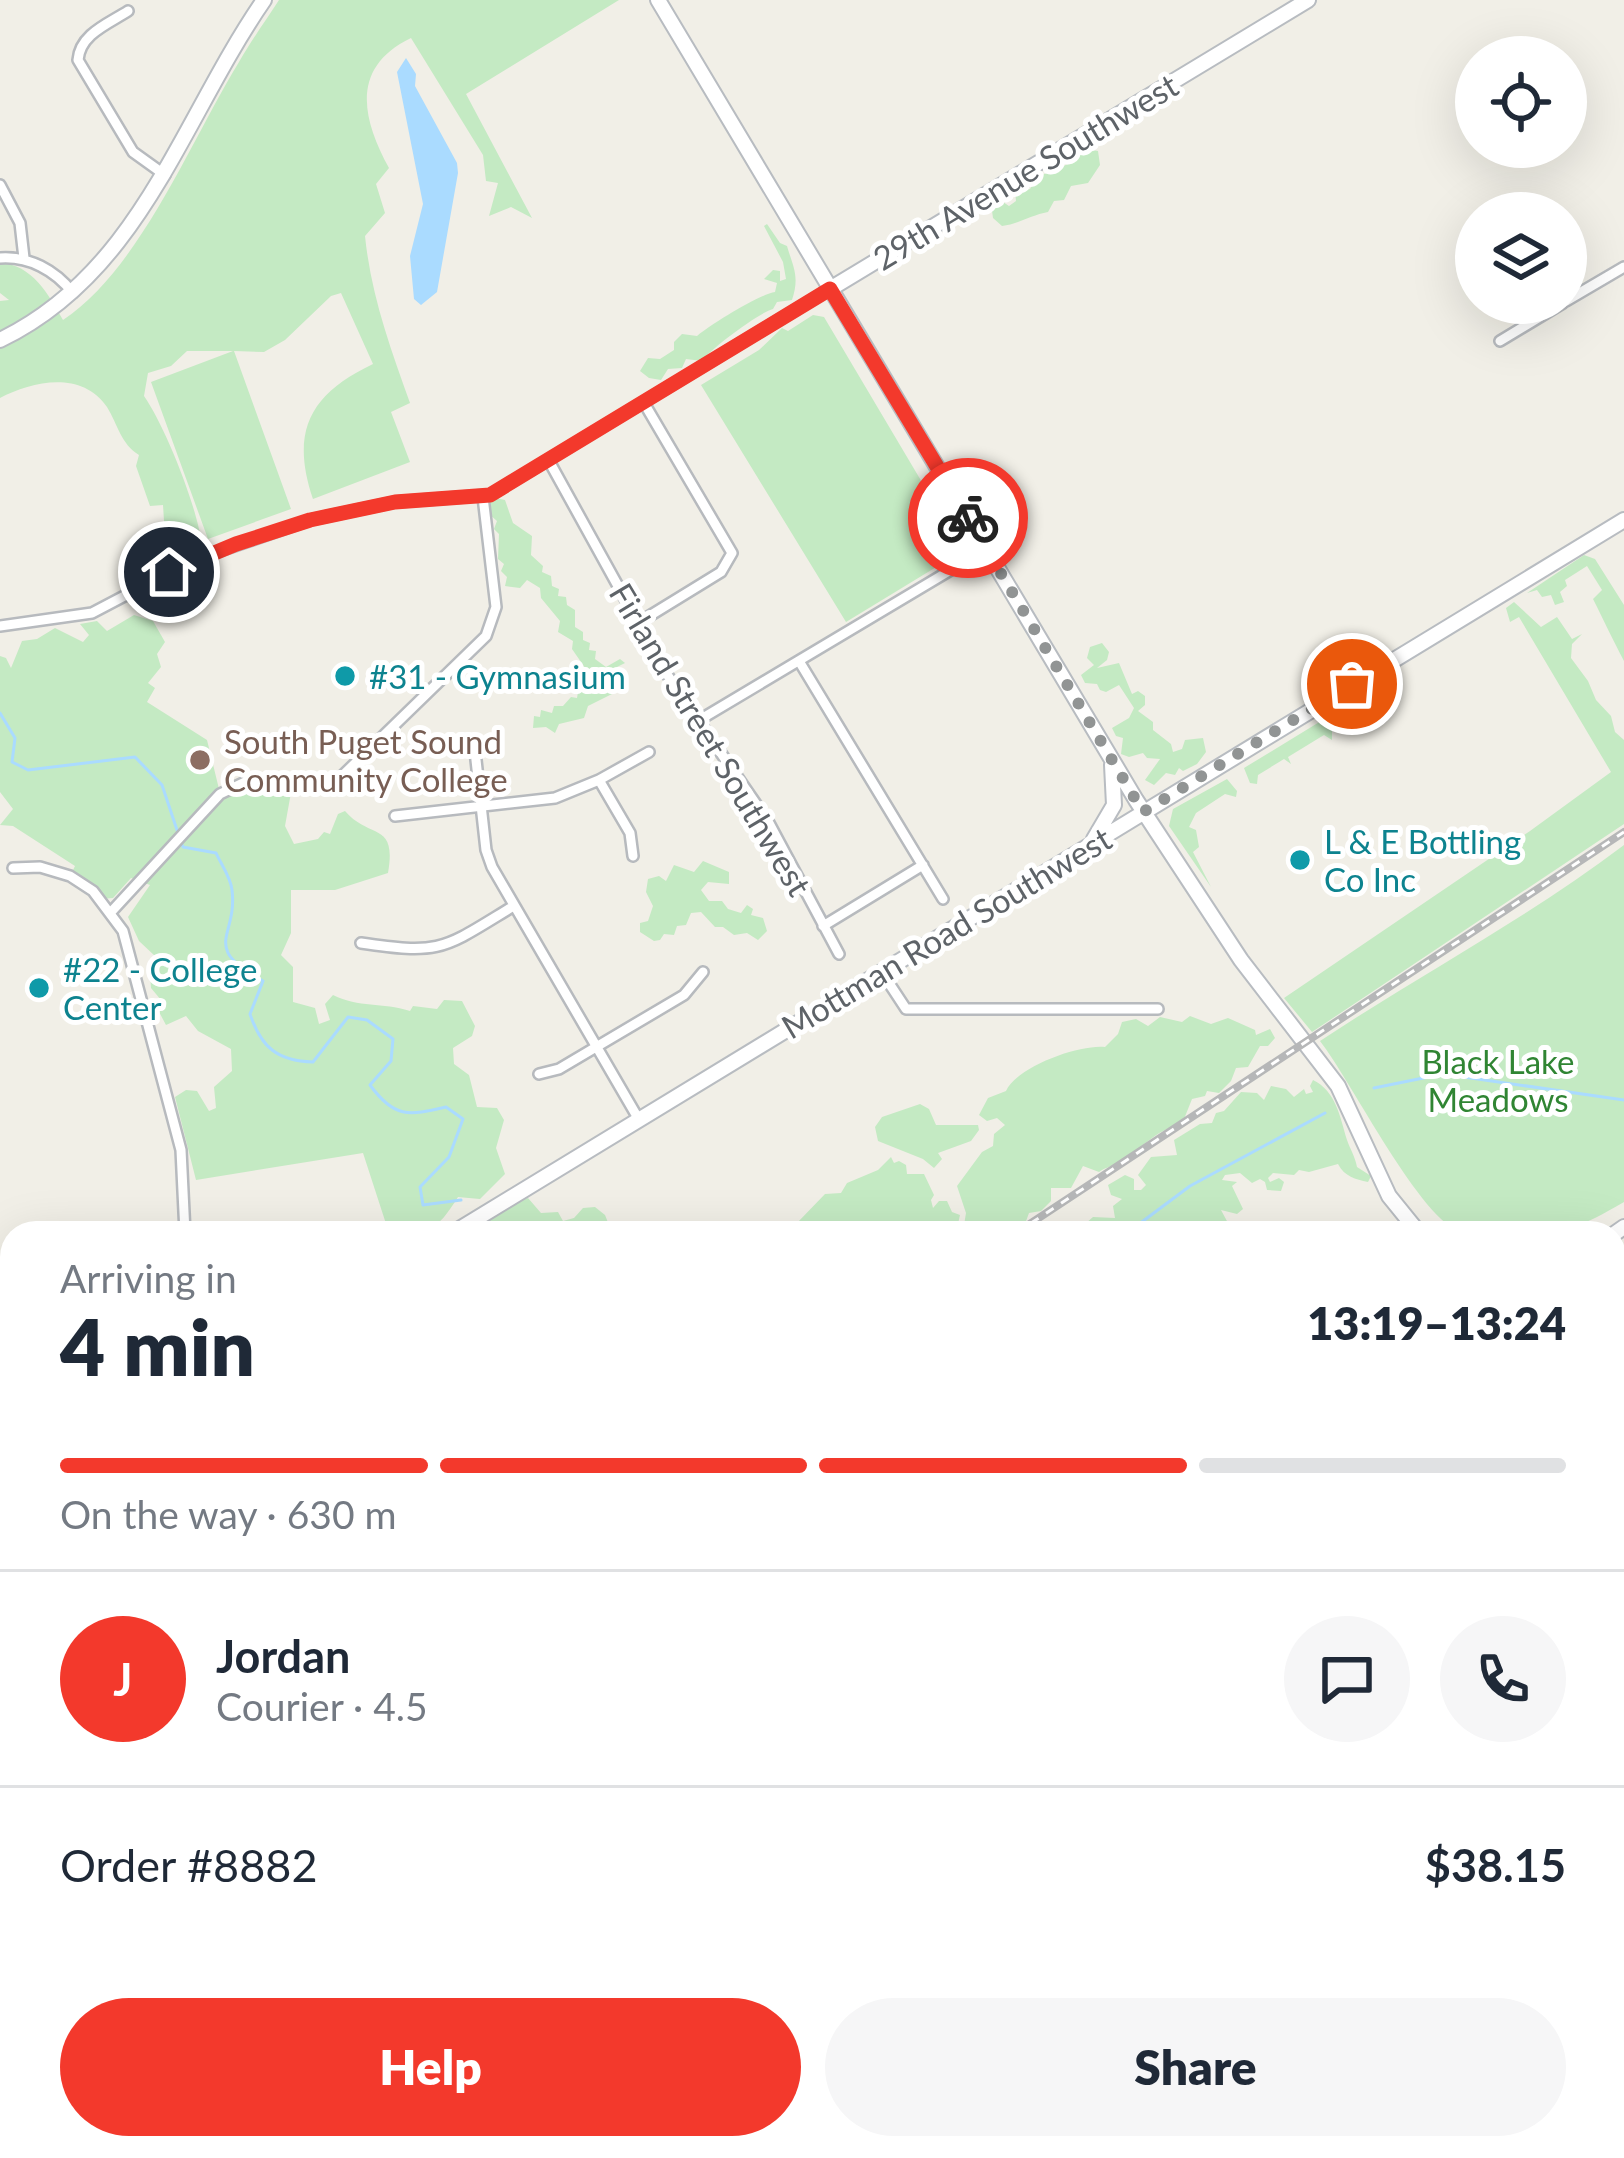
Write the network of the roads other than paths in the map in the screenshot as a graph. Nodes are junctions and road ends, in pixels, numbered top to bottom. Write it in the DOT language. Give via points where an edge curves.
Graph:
graph roads {
  1 [pos="264,0"];
  2 [pos="658,0"];
  3 [pos="1308,0"];
  4 [pos="128,10"];
  5 [pos="165,175"];
  6 [pos="0,185"];
  7 [pos="0,258"];
  8 [pos="24,258"];
  9 [pos="1624,266"];
  10 [pos="830,289"];
  11 [pos="1587,289"];
  12 [pos="73,293"];
  13 [pos="1528,324"];
  14 [pos="0,340"];
  15 [pos="1500,341"];
  16 [pos="644,403"];
  17 [pos="549,460"];
  18 [pos="483,497"];
  19 [pos="1624,520"];
  20 [pos="986,549"];
  21 [pos="638,623"];
  22 [pos="0,626"];
  23 [pos="799,661"];
  24 [pos="696,722"];
  25 [pos="475,751"];
  26 [pos="649,752"];
  27 [pos="1112,760"];
  28 [pos="599,781"];
  29 [pos="482,803"];
  30 [pos="1143,812"];
  31 [pos="395,816"];
  32 [pos="1088,846"];
  33 [pos="633,856"];
  34 [pos="922,865"];
  35 [pos="8,870"];
  36 [pos="943,899"];
  37 [pos="512,907"];
  38 [pos="112,911"];
  39 [pos="824,926"];
  40 [pos="361,943"];
  41 [pos="839,954"];
  42 [pos="881,971"];
  43 [pos="703,972"];
  44 [pos="1158,1009"];
  45 [pos="595,1048"];
  46 [pos="539,1074"];
  47 [pos="638,1118"];
  48 [pos="184,1221"];
  49 [pos="472,1221"];
  50 [pos="1409,1221"];
  1 -- 5 [label="street"];
  2 -- 10 [label="street"];
  3 -- 10 [label="street, 29th Avenue Southwest"];
  4 -- 5 [label="street" via="87,38 78,60 133,152"];
  5 -- 12 [label="street"];
  6 -- 8 [label="street" via="20,223"];
  7 -- 8 [label="street"];
  8 -- 12 [label="street"];
  9 -- 11 [label="street"];
  10 -- 16 [label="street, 29th Avenue Southwest"];
  10 -- 20 [label="street"];
  12 -- 14 [label="street"];
  13 -- 15 [label="street"];
  16 -- 17 [label="street, 29th Avenue Southwest"];
  16 -- 21 [label="street" via="731,558"];
  17 -- 18 [label="street, 29th Avenue Southwest"];
  17 -- 21 [label="street, Firland Street Southwest"];
  18 -- 22 [label="street" via="395,502 310,520 191,561 92,613"];
  18 -- 38 [label="street" via="496,607 469,655 340,778 302,789 237,783"];
  19 -- 30 [label="street, Mottman Road Southwest"];
  20 -- 23 [label="street"];
  20 -- 27 [label="street"];
  21 -- 24 [label="street, Firland Street Southwest"];
  23 -- 24 [label="street"];
  23 -- 34 [label="street"];
  24 -- 39 [label="street, Firland Street Southwest" via="769,823"];
  25 -- 29 [label="street"];
  26 -- 28 [label="street"];
  27 -- 30 [label="street"];
  27 -- 32 [label="street" via="1114,805"];
  28 -- 29 [label="street" via="555,798"];
  28 -- 33 [label="street" via="630,833"];
  29 -- 31 [label="street"];
  29 -- 37 [label="street" via="486,850"];
  30 -- 32 [label="street, Mottman Road Southwest"];
  30 -- 50 [label="street" via="1240,960 1338,1086 1389,1196"];
  32 -- 42 [label="street, Mottman Road Southwest"];
  34 -- 36 [label="street"];
  34 -- 39 [label="street"];
  35 -- 38 [label="street" via="40,867 70,876"];
  37 -- 40 [label="street" via="427,951"];
  37 -- 45 [label="street"];
  38 -- 48 [label="street" via="135,968 181,1150"];
  39 -- 41 [label="street, Firland Street Southwest"];
  42 -- 44 [label="street" via="906,1009"];
  42 -- 47 [label="street, Mottman Road Southwest"];
  43 -- 45 [label="street" via="683,994"];
  45 -- 46 [label="street"];
  45 -- 47 [label="street"];
  47 -- 49 [label="street, Mottman Road Southwest"];
}
